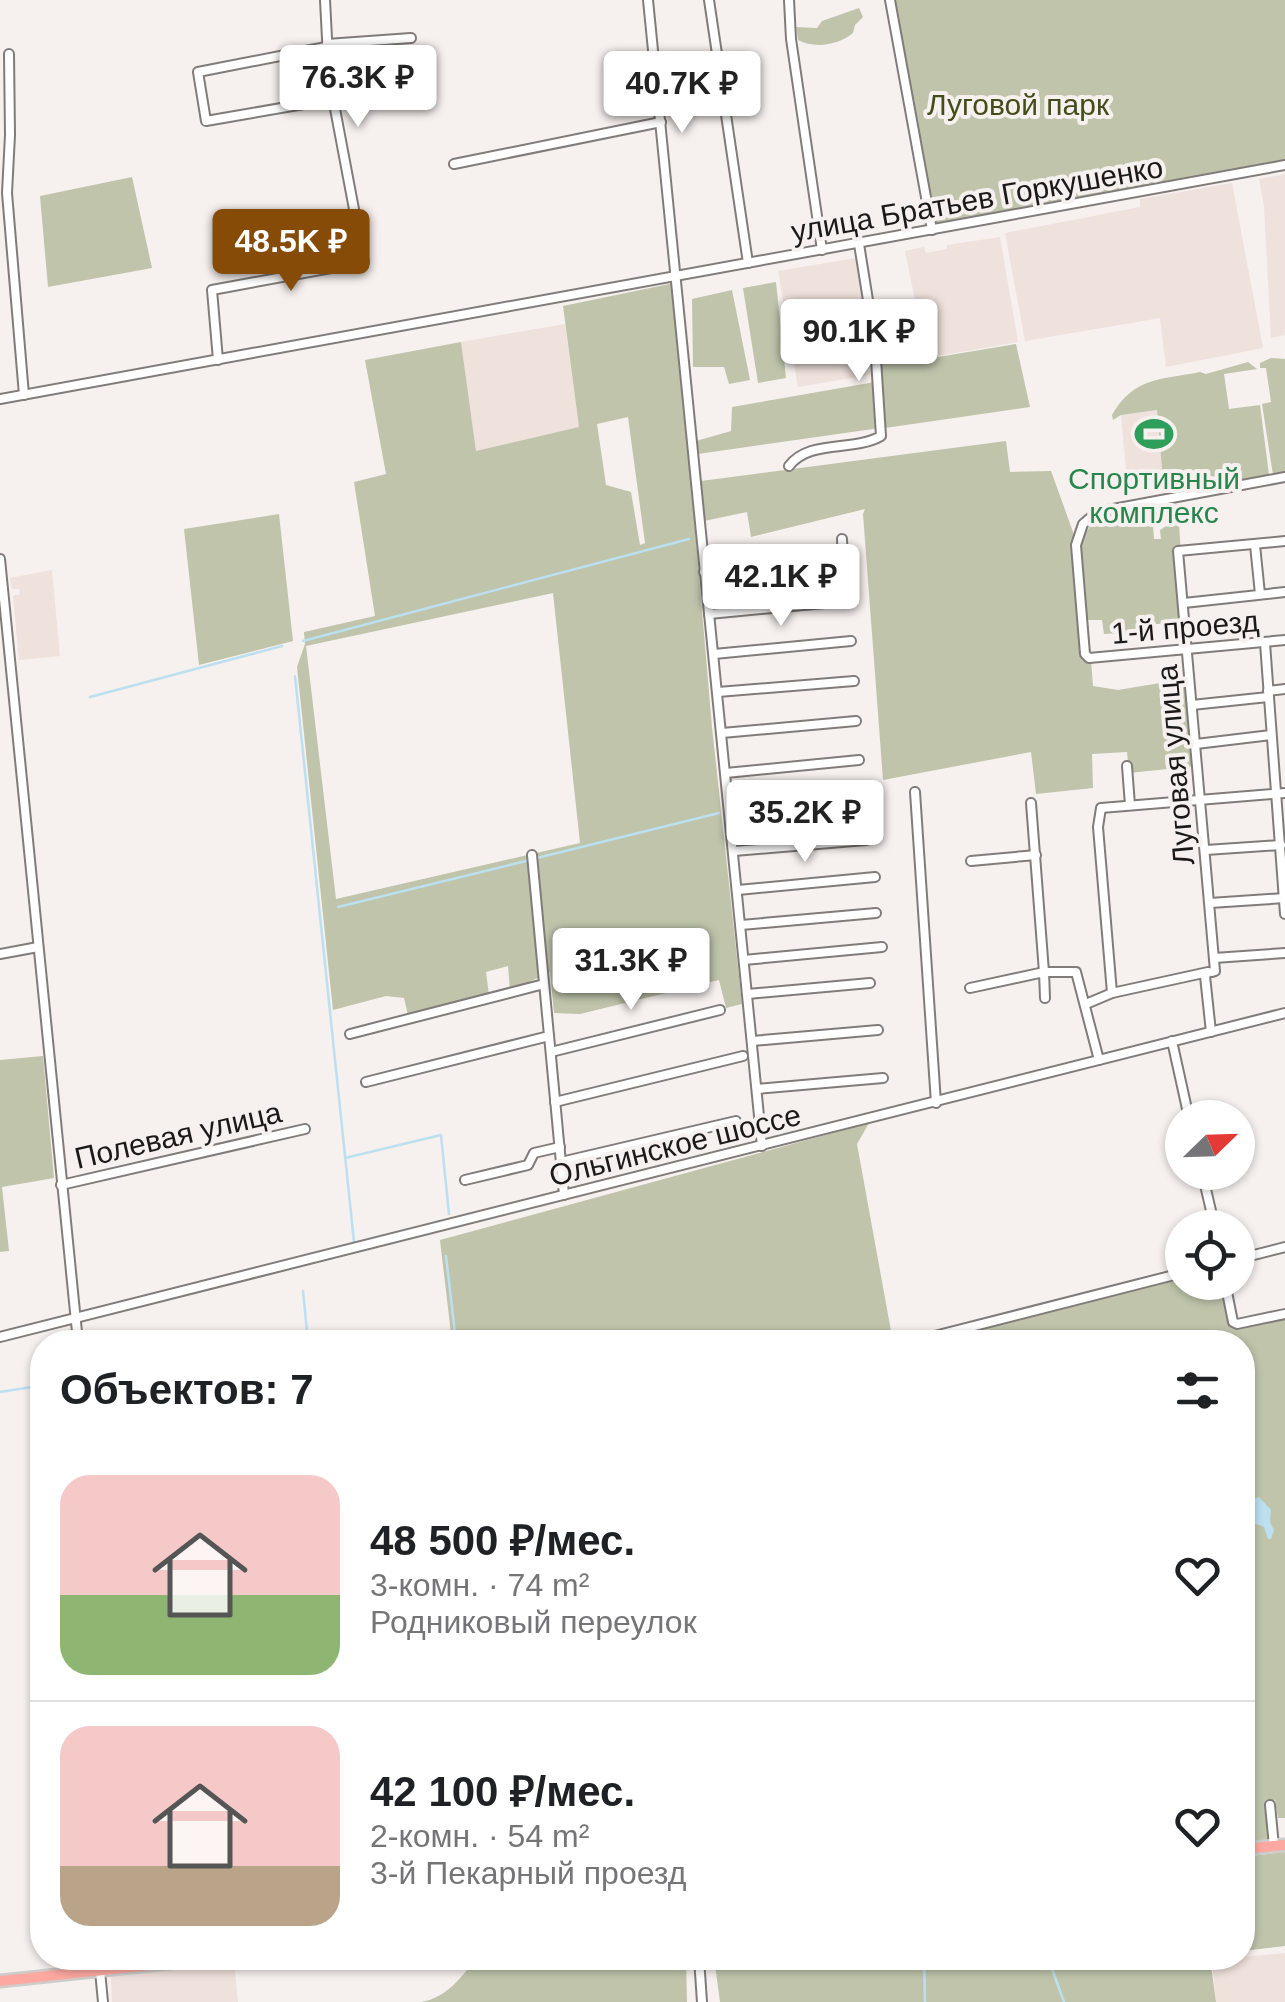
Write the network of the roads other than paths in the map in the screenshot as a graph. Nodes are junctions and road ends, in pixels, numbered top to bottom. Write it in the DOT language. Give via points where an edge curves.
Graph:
graph roads {
  1 [pos="326,0"];
  2 [pos="648,0"];
  3 [pos="709,0"];
  4 [pos="789,0"];
  5 [pos="890,0"];
  6 [pos="411,38"];
  7 [pos="326,46"];
  8 [pos="9,54"];
  9 [pos="333,99"];
  10 [pos="661,122"];
  11 [pos="454,164"];
  12 [pos="1285,165"];
  13 [pos="932,230"];
  14 [pos="858,244"];
  15 [pos="822,250"];
  16 [pos="748,264"];
  17 [pos="675,276"];
  18 [pos="218,360"];
  19 [pos="24,395"];
  20 [pos="0,399"];
  21 [pos="789,466"];
  22 [pos="1285,478"];
  23 [pos="842,539"];
  24 [pos="1285,541"];
  25 [pos="1254,545"];
  26 [pos="0,559"];
  27 [pos="704,572"];
  28 [pos="1285,592"];
  29 [pos="1260,594"];
  30 [pos="846,601"];
  31 [pos="1184,602"];
  32 [pos="709,614"];
  33 [pos="1285,640"];
  34 [pos="852,641"];
  35 [pos="1265,642"];
  36 [pos="1187,648"];
  37 [pos="714,654"];
  38 [pos="854,681"];
  39 [pos="1285,689"];
  40 [pos="718,692"];
  41 [pos="1268,694"];
  42 [pos="1192,705"];
  43 [pos="856,721"];
  44 [pos="722,733"];
  45 [pos="1271,735"];
  46 [pos="1196,744"];
  47 [pos="859,760"];
  48 [pos="1127,766"];
  49 [pos="726,773"];
  50 [pos="915,792"];
  51 [pos="1280,794"];
  52 [pos="863,798"];
  53 [pos="1202,799"];
  54 [pos="1032,803"];
  55 [pos="1130,805"];
  56 [pos="730,811"];
  57 [pos="866,840"];
  58 [pos="1282,845"];
  59 [pos="1206,850"];
  60 [pos="734,851"];
  61 [pos="532,854"];
  62 [pos="1036,855"];
  63 [pos="971,861"];
  64 [pos="875,877"];
  65 [pos="738,890"];
  66 [pos="1284,898"];
  67 [pos="1210,904"];
  68 [pos="876,913"];
  69 [pos="1285,914"];
  70 [pos="741,925"];
  71 [pos="38,947"];
  72 [pos="882,947"];
  73 [pos="1285,953"];
  74 [pos="0,954"];
  75 [pos="1214,958"];
  76 [pos="744,960"];
  77 [pos="1044,972"];
  78 [pos="1210,972"];
  79 [pos="870,983"];
  80 [pos="544,984"];
  81 [pos="970,988"];
  82 [pos="748,994"];
  83 [pos="1112,994"];
  84 [pos="1045,998"];
  85 [pos="1086,1004"];
  86 [pos="720,1010"];
  87 [pos="1285,1014"];
  88 [pos="878,1030"];
  89 [pos="1211,1032"];
  90 [pos="350,1034"];
  91 [pos="549,1036"];
  92 [pos="752,1041"];
  93 [pos="1172,1041"];
  94 [pos="551,1052"];
  95 [pos="743,1056"];
  96 [pos="1099,1060"];
  97 [pos="883,1078"];
  98 [pos="366,1082"];
  99 [pos="757,1089"];
  100 [pos="1185,1100"];
  101 [pos="555,1102"];
  102 [pos="936,1103"];
  103 [pos="736,1120"];
  104 [pos="306,1129"];
  105 [pos="762,1146"];
  106 [pos="560,1147"];
  107 [pos="562,1162"];
  108 [pos="465,1180"];
  109 [pos="62,1185"];
  110 [pos="564,1196"];
  111 [pos="1285,1248"];
  112 [pos="1255,1254"];
  113 [pos="1165,1277"];
  114 [pos="1229,1300"];
  115 [pos="1285,1314"];
  116 [pos="75,1317"];
  117 [pos="77,1330"];
  118 [pos="958,1330"];
  119 [pos="0,1337"];
  120 [pos="1270,1805"];
  121 [pos="1280,1845"];
  122 [pos="1255,1848"];
  123 [pos="100,1970"];
  124 [pos="698,1970"];
  125 [pos="0,1981"];
  126 [pos="103,2002"];
  127 [pos="699,2002"];
  1 -- 7 [label="street"];
  2 -- 10 [label="street"];
  3 -- 16 [label="street"];
  4 -- 15 [label="street"];
  5 -- 13 [label="street"];
  6 -- 7 [label="street"];
  7 -- 9 [label="street"];
  7 -- 9 [label="street" via="198,72 206,121"];
  8 -- 19 [label="street" via="7,193"];
  9 -- 18 [label="street" via="364,262 212,290"];
  10 -- 11 [label="street"];
  10 -- 17 [label="street"];
  12 -- 13 [label="street, улица Братьев Горкушенко"];
  13 -- 14 [label="street, улица Братьев Горкушенко"];
  14 -- 15 [label="street, улица Братьев Горкушенко"];
  14 -- 21 [label="street" via="881,436 804,452"];
  15 -- 16 [label="street, улица Братьев Горкушенко"];
  16 -- 17 [label="street, улица Братьев Горкушенко"];
  17 -- 18 [label="street, улица Братьев Горкушенко"];
  17 -- 27 [label="street"];
  18 -- 19 [label="street, улица Братьев Горкушенко"];
  19 -- 20 [label="street, улица Братьев Горкушенко"];
  22 -- 36 [label="street, 1-й проезд" via="1097,512 1078,534 1085,654"];
  23 -- 27 [label="street" via="843,558"];
  24 -- 25 [label="street"];
  25 -- 29 [label="street"];
  25 -- 31 [label="street, Луговая улица" via="1178,551"];
  26 -- 71 [label="street"];
  27 -- 32 [label="street"];
  28 -- 29 [label="street"];
  29 -- 31 [label="street"];
  30 -- 32 [label="street"];
  31 -- 36 [label="street, Луговая улица"];
  32 -- 37 [label="street"];
  33 -- 35 [label="street, 1-й проезд"];
  34 -- 37 [label="street"];
  35 -- 36 [label="street, 1-й проезд"];
  35 -- 41 [label="street"];
  36 -- 42 [label="street, Луговая улица"];
  37 -- 40 [label="street"];
  38 -- 40 [label="street"];
  39 -- 41 [label="street"];
  40 -- 44 [label="street"];
  41 -- 42 [label="street"];
  41 -- 45 [label="street"];
  42 -- 46 [label="street, Луговая улица"];
  43 -- 44 [label="street"];
  44 -- 49 [label="street"];
  45 -- 46 [label="street"];
  45 -- 51 [label="street"];
  46 -- 53 [label="street, Луговая улица"];
  47 -- 49 [label="street"];
  48 -- 55 [label="street"];
  49 -- 56 [label="street"];
  50 -- 102 [label="street"];
  51 -- 53 [label="street"];
  51 -- 58 [label="street"];
  52 -- 56 [label="street"];
  53 -- 55 [label="street"];
  53 -- 59 [label="street, Луговая улица"];
  54 -- 62 [label="street"];
  55 -- 83 [label="street" via="1099,812"];
  56 -- 60 [label="street"];
  57 -- 60 [label="street"];
  58 -- 59 [label="street"];
  58 -- 66 [label="street"];
  59 -- 67 [label="street, Луговая улица"];
  60 -- 65 [label="street"];
  61 -- 80 [label="street"];
  62 -- 63 [label="street"];
  62 -- 77 [label="street"];
  64 -- 65 [label="street"];
  65 -- 70 [label="street"];
  66 -- 67 [label="street"];
  66 -- 69 [label="street"];
  67 -- 75 [label="street, Луговая улица"];
  68 -- 70 [label="street"];
  70 -- 76 [label="street"];
  71 -- 74 [label="street"];
  71 -- 109 [label="street"];
  72 -- 76 [label="street"];
  73 -- 75 [label="street"];
  75 -- 78 [label="street, Луговая улица"];
  76 -- 82 [label="street"];
  77 -- 81 [label="street"];
  77 -- 84 [label="street"];
  77 -- 85 [label="street" via="1073,970"];
  78 -- 83 [label="street"];
  78 -- 89 [label="street, Луговая улица" via="1205,976"];
  79 -- 82 [label="street"];
  80 -- 90 [label="street"];
  80 -- 91 [label="street"];
  82 -- 92 [label="street"];
  83 -- 85 [label="street"];
  85 -- 96 [label="street"];
  86 -- 94 [label="street"];
  87 -- 89 [label="street, Ольгинское шоссе"];
  88 -- 92 [label="street"];
  89 -- 93 [label="street, Ольгинское шоссе"];
  91 -- 94 [label="street"];
  91 -- 98 [label="street"];
  92 -- 99 [label="street"];
  93 -- 96 [label="street, Ольгинское шоссе"];
  93 -- 100 [label="street"];
  94 -- 101 [label="street"];
  95 -- 101 [label="street"];
  96 -- 102 [label="street, Ольгинское шоссе"];
  97 -- 99 [label="street"];
  99 -- 105 [label="street"];
  101 -- 106 [label="street"];
  102 -- 105 [label="street, Ольгинское шоссе"];
  103 -- 107 [label="street"];
  104 -- 109 [label="street, Полевая улица"];
  105 -- 110 [label="street, Ольгинское шоссе"];
  106 -- 107 [label="street"];
  106 -- 108 [label="street" via="534,1153 528,1165"];
  107 -- 110 [label="street"];
  109 -- 116 [label="street"];
  110 -- 116 [label="street, Ольгинское шоссе"];
  111 -- 112 [label="street"];
  113 -- 118 [label="street"];
  114 -- 115 [label="street" via="1237,1324"];
  116 -- 117 [label="street"];
  116 -- 119 [label="street, Ольгинское шоссе"];
  120 -- 121 [label="street"];
  121 -- 122 [label="main road"];
  123 -- 125 [label="main road"];
  123 -- 126 [label="street"];
  124 -- 127 [label="street"];
}
